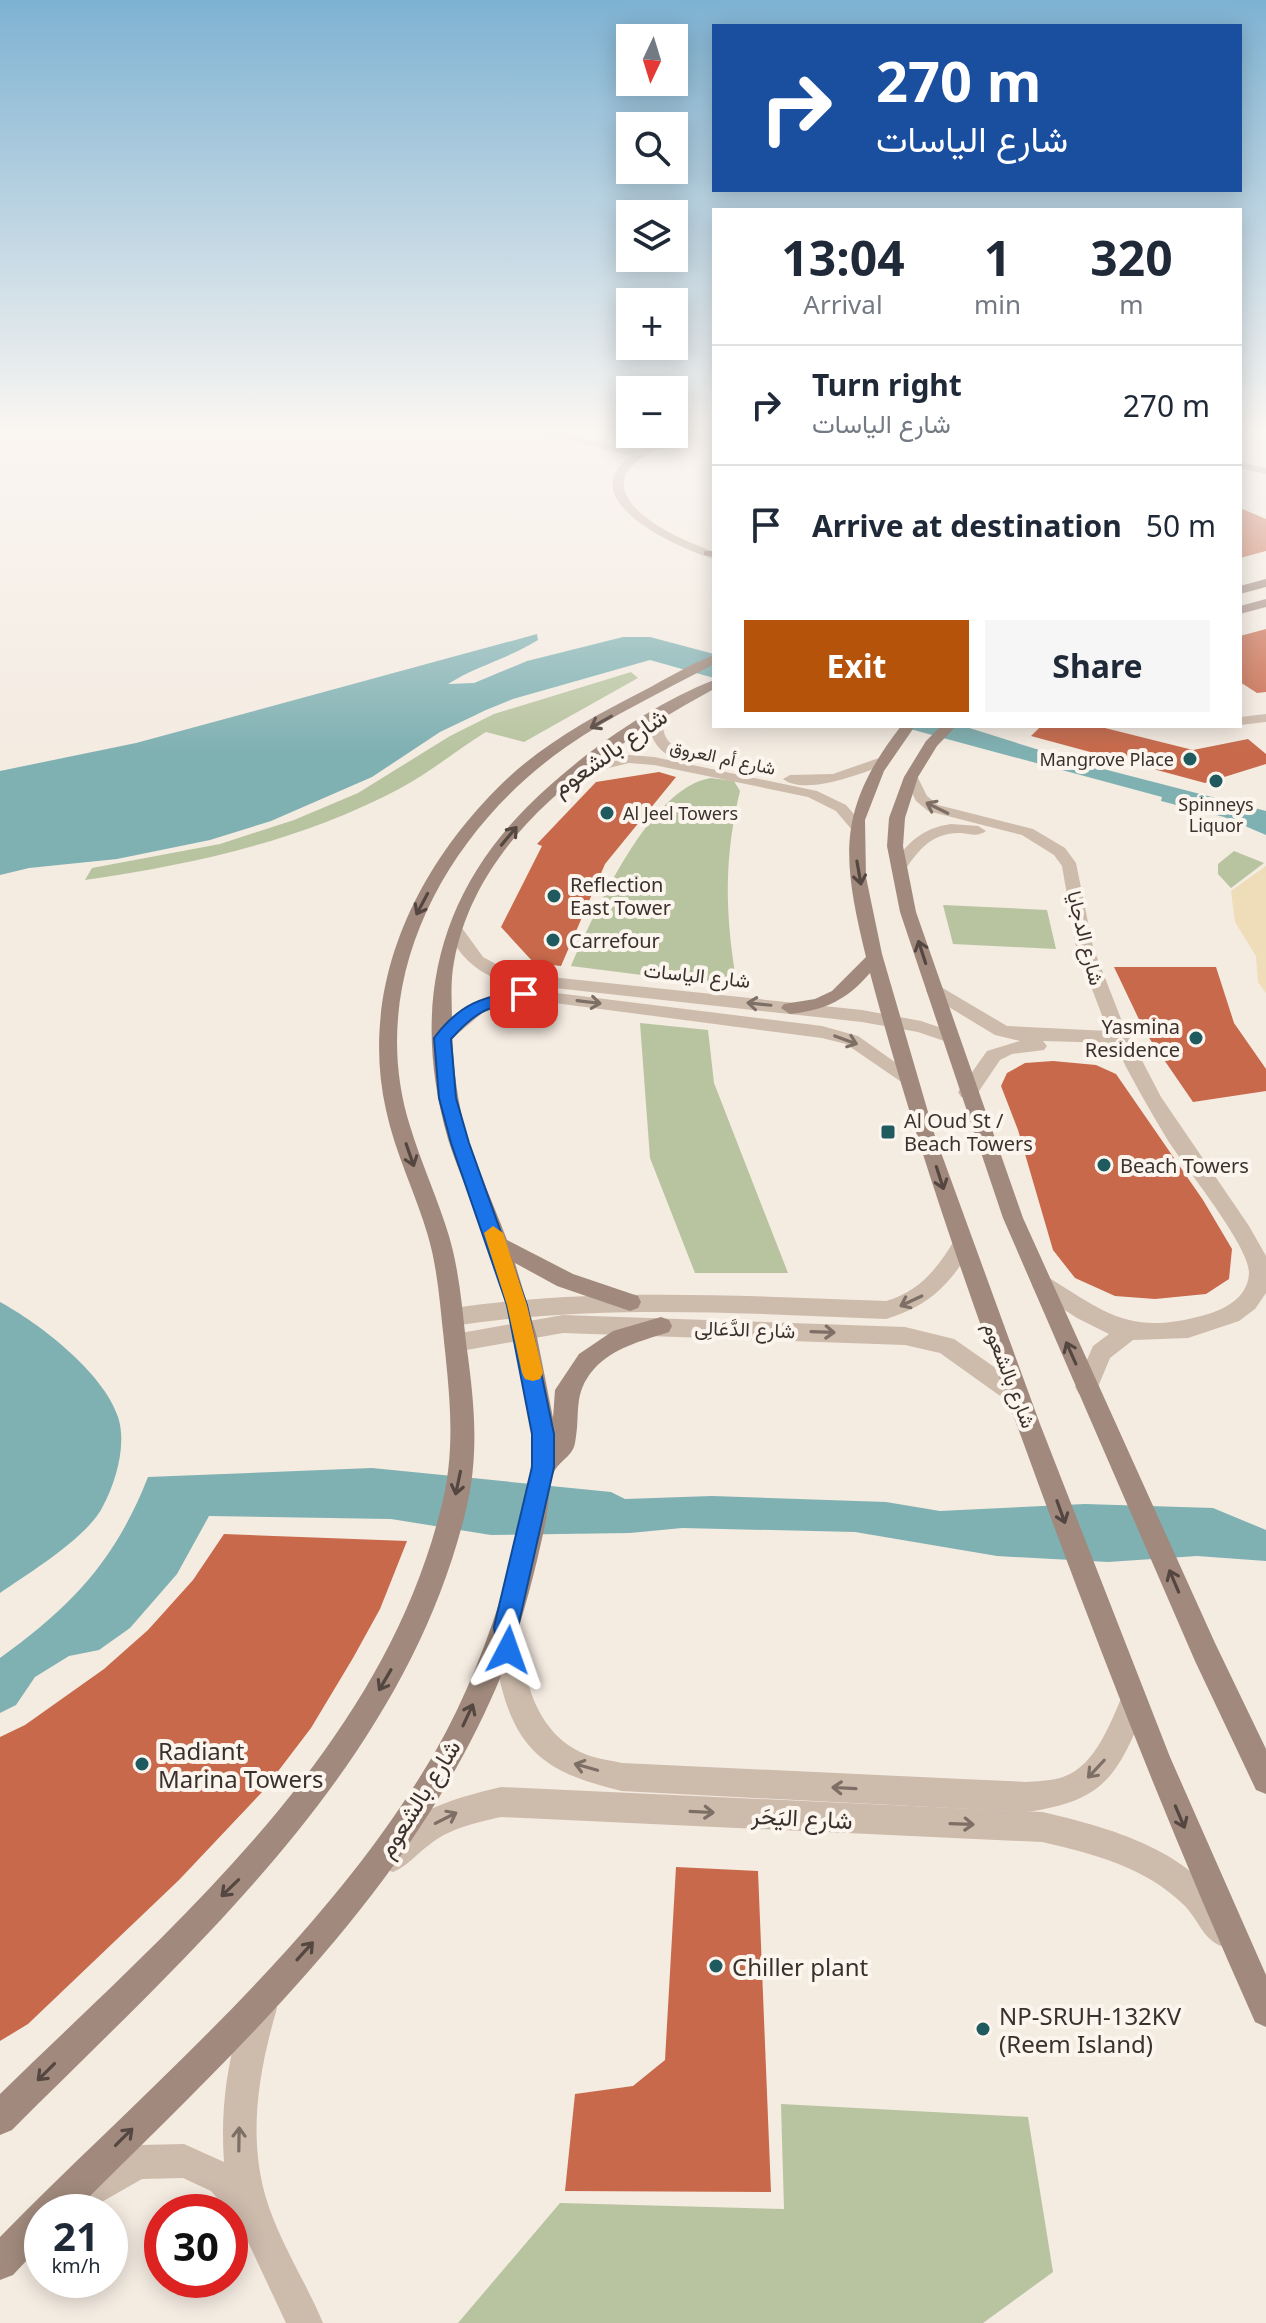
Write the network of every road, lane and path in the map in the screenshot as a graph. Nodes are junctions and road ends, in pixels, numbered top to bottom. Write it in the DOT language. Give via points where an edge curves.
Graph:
graph roads {
  1 [pos="670,535"];
  2 [pos="712,554"];
  3 [pos="1266,583"];
  4 [pos="1242,589"];
  5 [pos="1266,603"];
  6 [pos="1242,609"];
  7 [pos="712,660"];
  8 [pos="712,685"];
  9 [pos="656,716"];
  10 [pos="1266,718"];
  11 [pos="1242,721"];
  12 [pos="906,728"];
  13 [pos="947,728"];
  14 [pos="885,755"];
  15 [pos="572,773"];
  16 [pos="911,777"];
  17 [pos="808,787"];
  18 [pos="857,827"];
  19 [pos="899,867"];
  20 [pos="1071,878"];
  21 [pos="456,932"];
  22 [pos="873,959"];
  23 [pos="935,991"];
  24 [pos="790,1008"];
  25 [pos="892,1021"];
  26 [pos="950,1037"];
  27 [pos="442,1038"];
  28 [pos="1123,1044"];
  29 [pos="907,1077"];
  30 [pos="968,1092"];
  31 [pos="497,1244"];
  32 [pos="962,1245"];
  33 [pos="1043,1285"];
  34 [pos="630,1302"];
  35 [pos="517,1305"];
  36 [pos="453,1317"];
  37 [pos="661,1326"];
  38 [pos="522,1331"];
  39 [pos="1129,1331"];
  40 [pos="455,1343"];
  41 [pos="1087,1387"];
  42 [pos="1018,1396"];
  43 [pos="543,1467"];
  44 [pos="506,1627"];
  45 [pos="1134,1702"];
  46 [pos="1266,1780"];
  47 [pos="346,1906"];
  48 [pos="1244,1964"];
  49 [pos="265,1996"];
  50 [pos="1266,2011"];
  51 [pos="0,2118"];
  52 [pos="68,2194"];
  53 [pos="80,2194"];
  54 [pos="253,2215"];
  55 [pos="24,2237"];
  56 [pos="0,2262"];
  57 [pos="305,2323"];
  1 -- 2 [label="street"];
  3 -- 4 [label="main road"];
  5 -- 6 [label="main road"];
  7 -- 36 [label="main road, شارع بالشعوم, one-way" via="558,746 512,784 441,864 410,927 388,1005 394,1105 440,1239"];
  8 -- 9 [label="main road, شارع بالشعوم"];
  9 -- 15 [label="main road, شارع بالشعوم"];
  9 -- 17 [label="street, شارع أم العروق" via="657,741 675,753"];
  10 -- 11 [label="street"];
  12 -- 14 [label="main road, شارع بالشعوم"];
  13 -- 16 [label="main road"];
  14 -- 17 [label="street, شارع أم العروق"];
  14 -- 18 [label="main road, شارع بالشعوم" via="861,805"];
  15 -- 17 [label="street, شارع أم العروق" via="629,759"];
  21 -- 15 [label="main road, شارع بالشعوم, one-way" via="482,869 537,803"];
  16 -- 19 [label="main road" via="897,818"];
  20 -- 16 [label="street, شارع الدجايا, one-way" via="1066,858 1047,842 933,808"];
  17 -- 18 [label="street, شارع أم العروق" via="841,808"];
  18 -- 22 [label="main road, شارع بالشعوم, one-way" via="856,855"];
  19 -- 20 [label="street, شارع الدجايا" via="924,836 957,828 1035,845"];
  23 -- 19 [label="main road, one-way"];
  20 -- 28 [label="street, شارع الدجايا" via="1089,960"];
  24 -- 21 [label="street, شارع الياسات, one-way" via="510,978 485,968"];
  21 -- 27 [label="main road, شارع بالشعوم" via="444,978"];
  22 -- 24 [label="main road" via="843,995"];
  22 -- 25 [label="main road, شارع بالشعوم"];
  23 -- 26 [label="main road"];
  23 -- 28 [label="street" via="1001,1031"];
  24 -- 25 [label="street, شارع الياسات"];
  25 -- 26 [label="street, شارع الياسات"];
  25 -- 29 [label="main road, شارع بالشعوم"];
  26 -- 30 [label="main road"];
  27 -- 29 [label="street, شارع الياسات, one-way" via="467,1012 524,994 822,1032 852,1040"];
  27 -- 31 [label="main road, شارع بالشعوم" via="456,1128"];
  28 -- 30 [label="street" via="1004,1049 983,1063"];
  28 -- 39 [label="street, شارع الدجايا" via="1254,1252 1261,1284 1240,1313 1198,1326"];
  29 -- 32 [label="main road, شارع بالشعوم, one-way"];
  30 -- 33 [label="main road"];
  31 -- 34 [label="main road" via="565,1280"];
  31 -- 35 [label="main road, شارع بالشعوم"];
  32 -- 34 [label="street, شارع الدَّعَالِى, one-way" via="944,1277 923,1296 886,1310"];
  32 -- 42 [label="main road, شارع بالشعوم"];
  33 -- 39 [label="street, شارع الدجايا"];
  41 -- 33 [label="main road, one-way"];
  34 -- 35 [label="street, شارع الدَّعَالِى"];
  35 -- 36 [label="street, شارع الدَّعَالِى"];
  35 -- 38 [label="main road, شارع بالشعوم"];
  36 -- 40 [label="main road, شارع بالشعوم"];
  37 -- 38 [label="street, شارع الدَّعَالِى" via="563,1324"];
  37 -- 42 [label="street, شارع الدَّعَالِى, one-way" via="926,1339 966,1357"];
  37 -- 43 [label="main road" via="621,1337 587,1361 567,1390 563,1445"];
  38 -- 40 [label="street, شارع الدَّعَالِى"];
  38 -- 43 [label="main road, شارع بالشعوم" via="539,1403"];
  39 -- 41 [label="street" via="1101,1352"];
  40 -- 51 [label="main road, شارع بالشعوم, one-way" via="463,1462 439,1565 421,1611 350,1740 248,1871"];
  46 -- 41 [label="main road, one-way"];
  42 -- 45 [label="main road, شارع بالشعوم, one-way"];
  43 -- 44 [label="main road, شارع بالشعوم"];
  45 -- 44 [label="street, شارع اليَحَر, one-way" via="1096,1772 1070,1790 1026,1797 622,1777 575,1765 546,1743 522,1711 509,1674"];
  47 -- 44 [label="main road, شارع بالشعوم, one-way" via="441,1772"];
  45 -- 48 [label="main road, شارع بالشعوم, one-way"];
  47 -- 48 [label="street, شارع اليَحَر, one-way" via="406,1843 447,1815 501,1802 1042,1827 1096,1839 1149,1861 1196,1896"];
  49 -- 47 [label="main road, شارع بالشعوم, one-way"];
  48 -- 50 [label="main road, شارع بالشعوم"];
  52 -- 49 [label="main road, شارع بالشعوم, one-way"];
  54 -- 49 [label="street, one-way" via="239,2152 241,2082"];
  53 -- 54 [label="street" via="141,2162 184,2161 223,2179"];
  54 -- 57 [label="street"];
  55 -- 56 [label="main road"];
}
